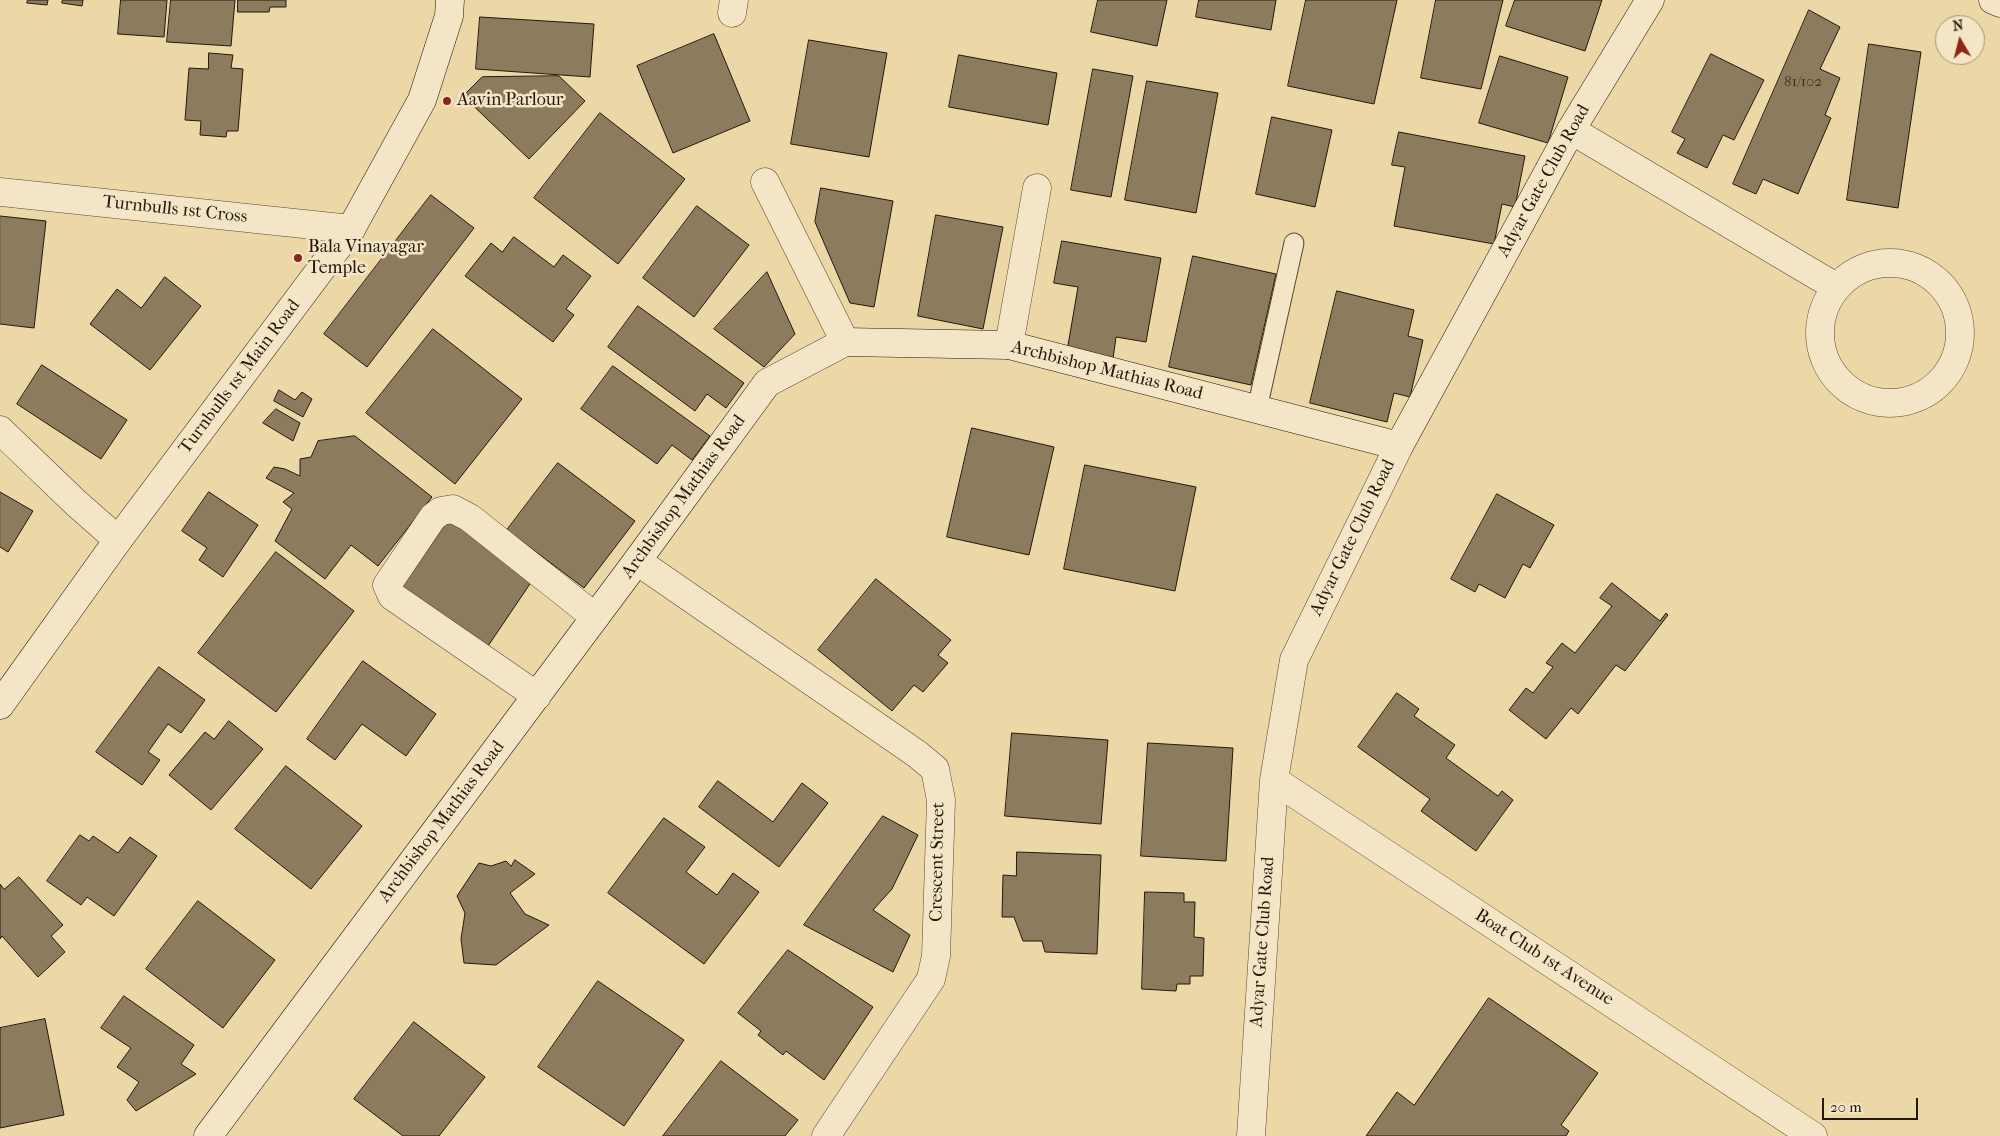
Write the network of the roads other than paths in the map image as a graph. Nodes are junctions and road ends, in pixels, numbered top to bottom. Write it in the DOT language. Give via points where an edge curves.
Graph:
graph roads {
  1 [pos="450,0"];
  2 [pos="1650,0"];
  3 [pos="1993,0"];
  4 [pos="2000,3"];
  5 [pos="1571,130"];
  6 [pos="765,182"];
  7 [pos="1037,188"];
  8 [pos="0,192"];
  9 [pos="351,229"];
  10 [pos="1294,243"];
  11 [pos="1836,287"];
  12 [pos="844,342"];
  13 [pos="1009,345"];
  14 [pos="1257,409"];
  15 [pos="0,430"];
  16 [pos="1399,446"];
  17 [pos="118,540"];
  18 [pos="637,562"];
  19 [pos="595,617"];
  20 [pos="536,696"];
  21 [pos="0,705"];
  22 [pos="1274,780"];
  23 [pos="208,1136"];
  24 [pos="826,1136"];
  25 [pos="1251,1136"];
  26 [pos="1813,1136"];
  1 -- 9 [label="street, Turnbulls 1st Main Road" via="449,16 422,100"];
  2 -- 5 [label="street, Adyar Gate Club Road"];
  3 -- 4 [label="street"];
  5 -- 11 [label="street"];
  5 -- 16 [label="street, Adyar Gate Club Road"];
  6 -- 12 [label="street"];
  7 -- 13 [label="street"];
  8 -- 9 [label="street, Turnbulls 1st Cross"];
  9 -- 17 [label="street, Turnbulls 1st Main Road"];
  10 -- 14 [label="lane"];
  11 -- 11 [label="street" via="1855,272 1878,264 1902,264 1925,272 1944,287 1957,308 1962,331 1958,355 1946,377 1928,393 1908,402 1886,404 1864,399 1845,387 1830,371 1824,357 1820,328 1824,307"];
  12 -- 13 [label="street, Archbishop Mathias Road"];
  12 -- 18 [label="street, Archbishop Mathias Road" via="767,383"];
  13 -- 14 [label="street, Archbishop Mathias Road"];
  14 -- 16 [label="street, Archbishop Mathias Road"];
  15 -- 17 [label="street"];
  16 -- 22 [label="street, Adyar Gate Club Road" via="1294,660"];
  17 -- 21 [label="street, Turnbulls 1st Main Road"];
  18 -- 19 [label="street, Archbishop Mathias Road"];
  18 -- 24 [label="street, Crescent Street" via="935,769 941,800 936,956 931,979"];
  19 -- 20 [label="street, Archbishop Mathias Road"];
  19 -- 20 [label="street" via="470,518 453,509 433,518 387,585 392,596"];
  20 -- 23 [label="street, Archbishop Mathias Road"];
  22 -- 25 [label="street, Adyar Gate Club Road"];
  22 -- 26 [label="street, Boat Club 1st Avenue"];
}
